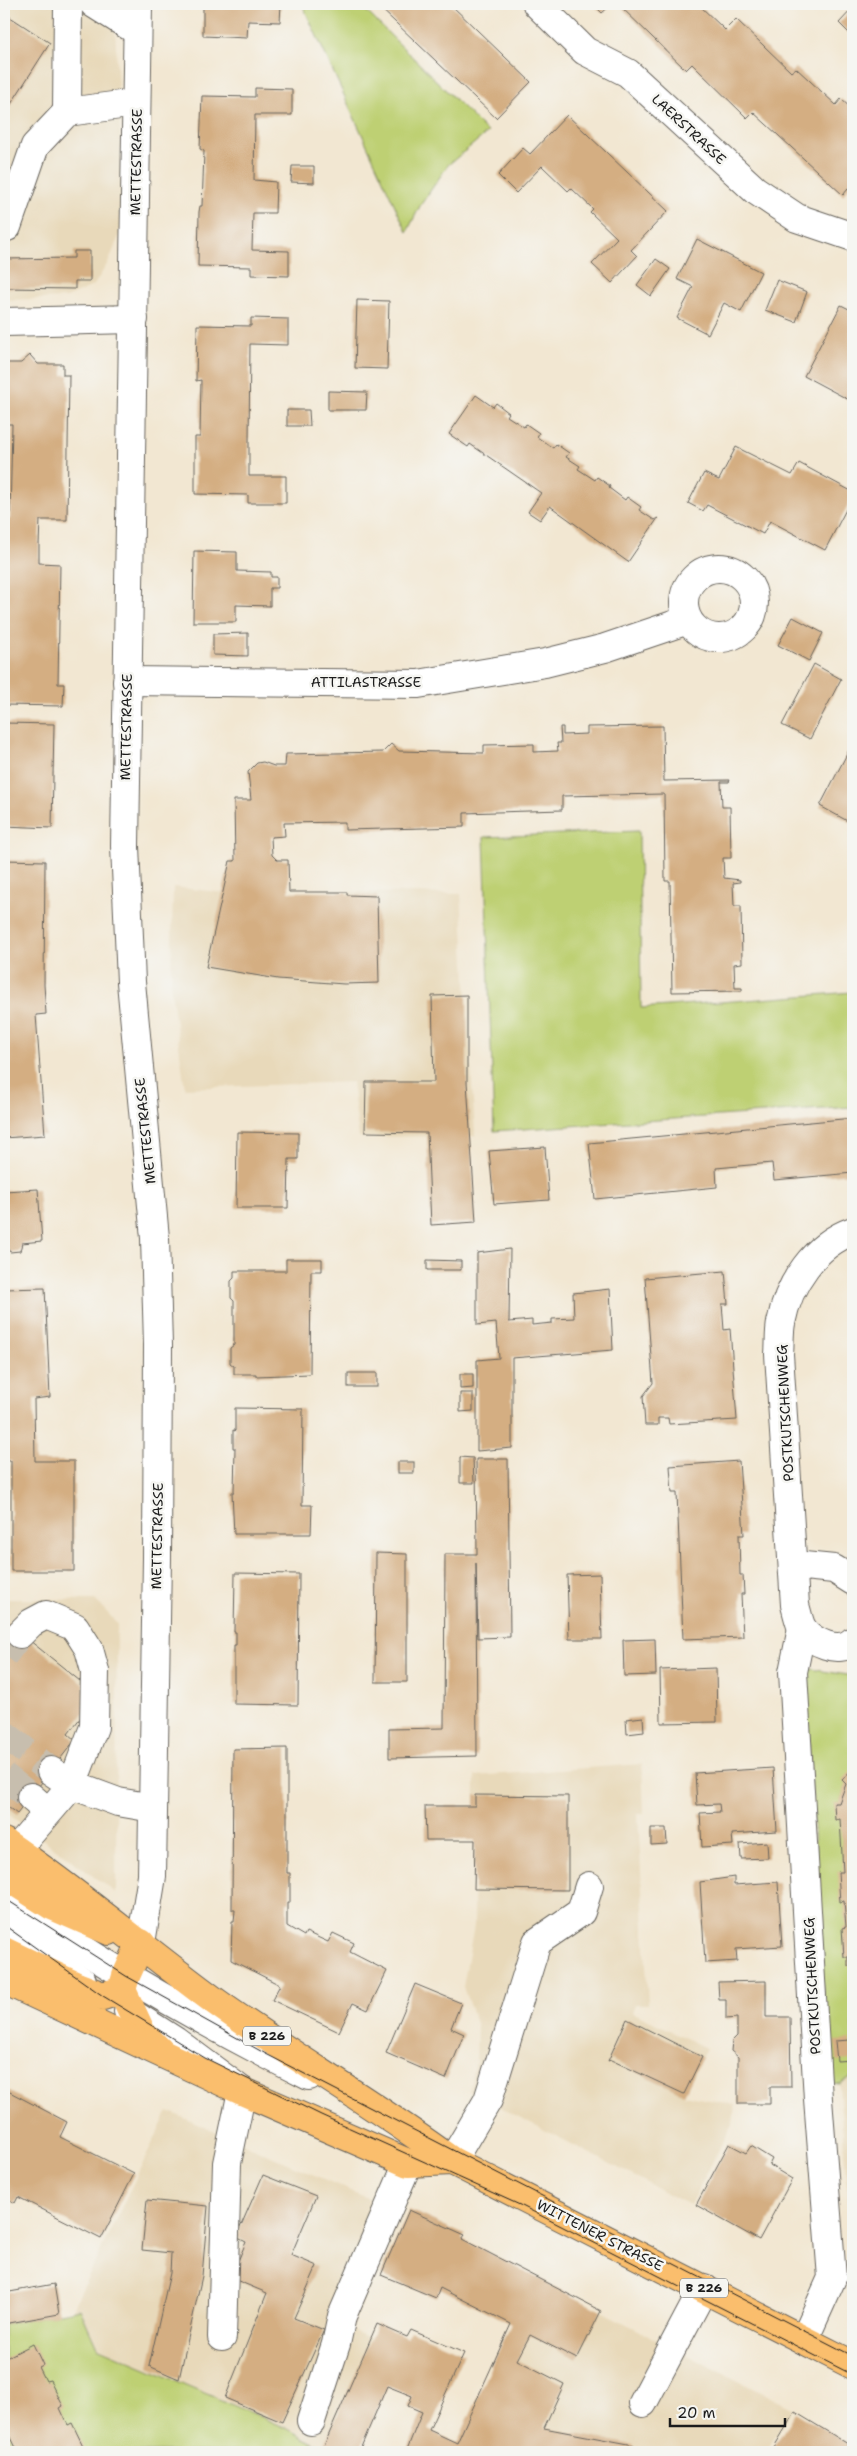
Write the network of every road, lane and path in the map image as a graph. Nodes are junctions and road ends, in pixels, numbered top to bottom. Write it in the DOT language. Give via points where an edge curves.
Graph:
graph roads {
  1 [pos="68,4"];
  2 [pos="94,4"];
  3 [pos="138,4"];
  4 [pos="537,4"];
  5 [pos="138,31"];
  6 [pos="136,103"];
  7 [pos="67,112"];
  8 [pos="4,228"];
  9 [pos="853,237"];
  10 [pos="134,319"];
  11 [pos="4,322"];
  12 [pos="688,620"];
  13 [pos="127,680"];
  14 [pos="853,1231"];
  15 [pos="794,1565"];
  16 [pos="853,1581"];
  17 [pos="802,1628"];
  18 [pos="20,1634"];
  19 [pos="853,1641"];
  20 [pos="62,1778"];
  21 [pos="153,1808"];
  22 [pos="10,1846"];
  23 [pos="4,1875"];
  24 [pos="589,1886"];
  25 [pos="4,1898"];
  26 [pos="4,1925"];
  27 [pos="141,1942"];
  28 [pos="4,1951"];
  29 [pos="4,1980"];
  30 [pos="121,1994"];
  31 [pos="165,2056"];
  32 [pos="242,2091"];
  33 [pos="398,2122"];
  34 [pos="452,2161"];
  35 [pos="408,2163"];
  36 [pos="704,2288"];
  37 [pos="222,2337"];
  38 [pos="804,2340"];
  39 [pos="853,2365"];
  40 [pos="643,2403"];
  41 [pos="312,2422"];
  1 -- 7 [label="street"];
  2 -- 5 [label="street"];
  3 -- 5 [label="street, METTESTRASSE"];
  4 -- 9 [label="street, LAERSTRASSE" via="585,51 628,73 755,190 797,218"];
  5 -- 6 [label="street, METTESTRASSE"];
  6 -- 7 [label="street"];
  6 -- 10 [label="street, METTESTRASSE"];
  7 -- 8 [label="street" via="35,146"];
  10 -- 11 [label="street"];
  10 -- 13 [label="street, METTESTRASSE"];
  12 -- 13 [label="street, ATTILASTRASSE" via="605,648 545,663 418,684"];
  13 -- 21 [label="street, METTESTRASSE" via="125,846 130,972 155,1238 158,1345"];
  14 -- 15 [label="street, POSTKUTSCHENWEG" via="823,1248 804,1269 781,1322 779,1354"];
  15 -- 16 [label="street" via="834,1569"];
  15 -- 17 [label="street, POSTKUTSCHENWEG" via="795,1605"];
  17 -- 19 [label="street" via="817,1641 835,1648 850,1645"];
  17 -- 38 [label="street, POSTKUTSCHENWEG" via="792,1672 832,2278"];
  18 -- 20 [label="street" via="46,1615 75,1627 89,1649 95,1670 94,1727"];
  20 -- 21 [label="street" via="118,1802"];
  20 -- 22 [label="street"];
  21 -- 27 [label="street, METTESTRASSE" via="152,1876"];
  22 -- 27 [label="main road, WITTENER STRASSE / B 226"];
  23 -- 27 [label="main road, WITTENER STRASSE" via="52,1906"];
  24 -- 34 [label="street" via="581,1912 537,1942 488,2100"];
  25 -- 30 [label="street"];
  26 -- 30 [label="street"];
  27 -- 30 [label="main road"];
  27 -- 33 [label="main road, WITTENER STRASSE / B 226" via="217,2002"];
  28 -- 30 [label="main road" via="77,1986"];
  29 -- 31 [label="main road, WITTENER STRASSE / B 226"];
  30 -- 31 [label="main road, WITTENER STRASSE" via="142,2033"];
  30 -- 32 [label="street" via="175,2041"];
  30 -- 33 [label="street" via="266,2054"];
  31 -- 32 [label="main road, WITTENER STRASSE / B 226"];
  32 -- 35 [label="main road, WITTENER STRASSE / B 226"];
  32 -- 37 [label="street" via="227,2163"];
  33 -- 34 [label="main road, WITTENER STRASSE / B 226"];
  34 -- 35 [label="main road, WITTENER STRASSE / B 226"];
  34 -- 36 [label="main road, WITTENER STRASSE / B 226"];
  35 -- 41 [label="street" via="342,2316"];
  36 -- 38 [label="main road, WITTENER STRASSE / B 226"];
  36 -- 40 [label="street"];
  38 -- 39 [label="main road, WITTENER STRASSE / B 226"];
}
